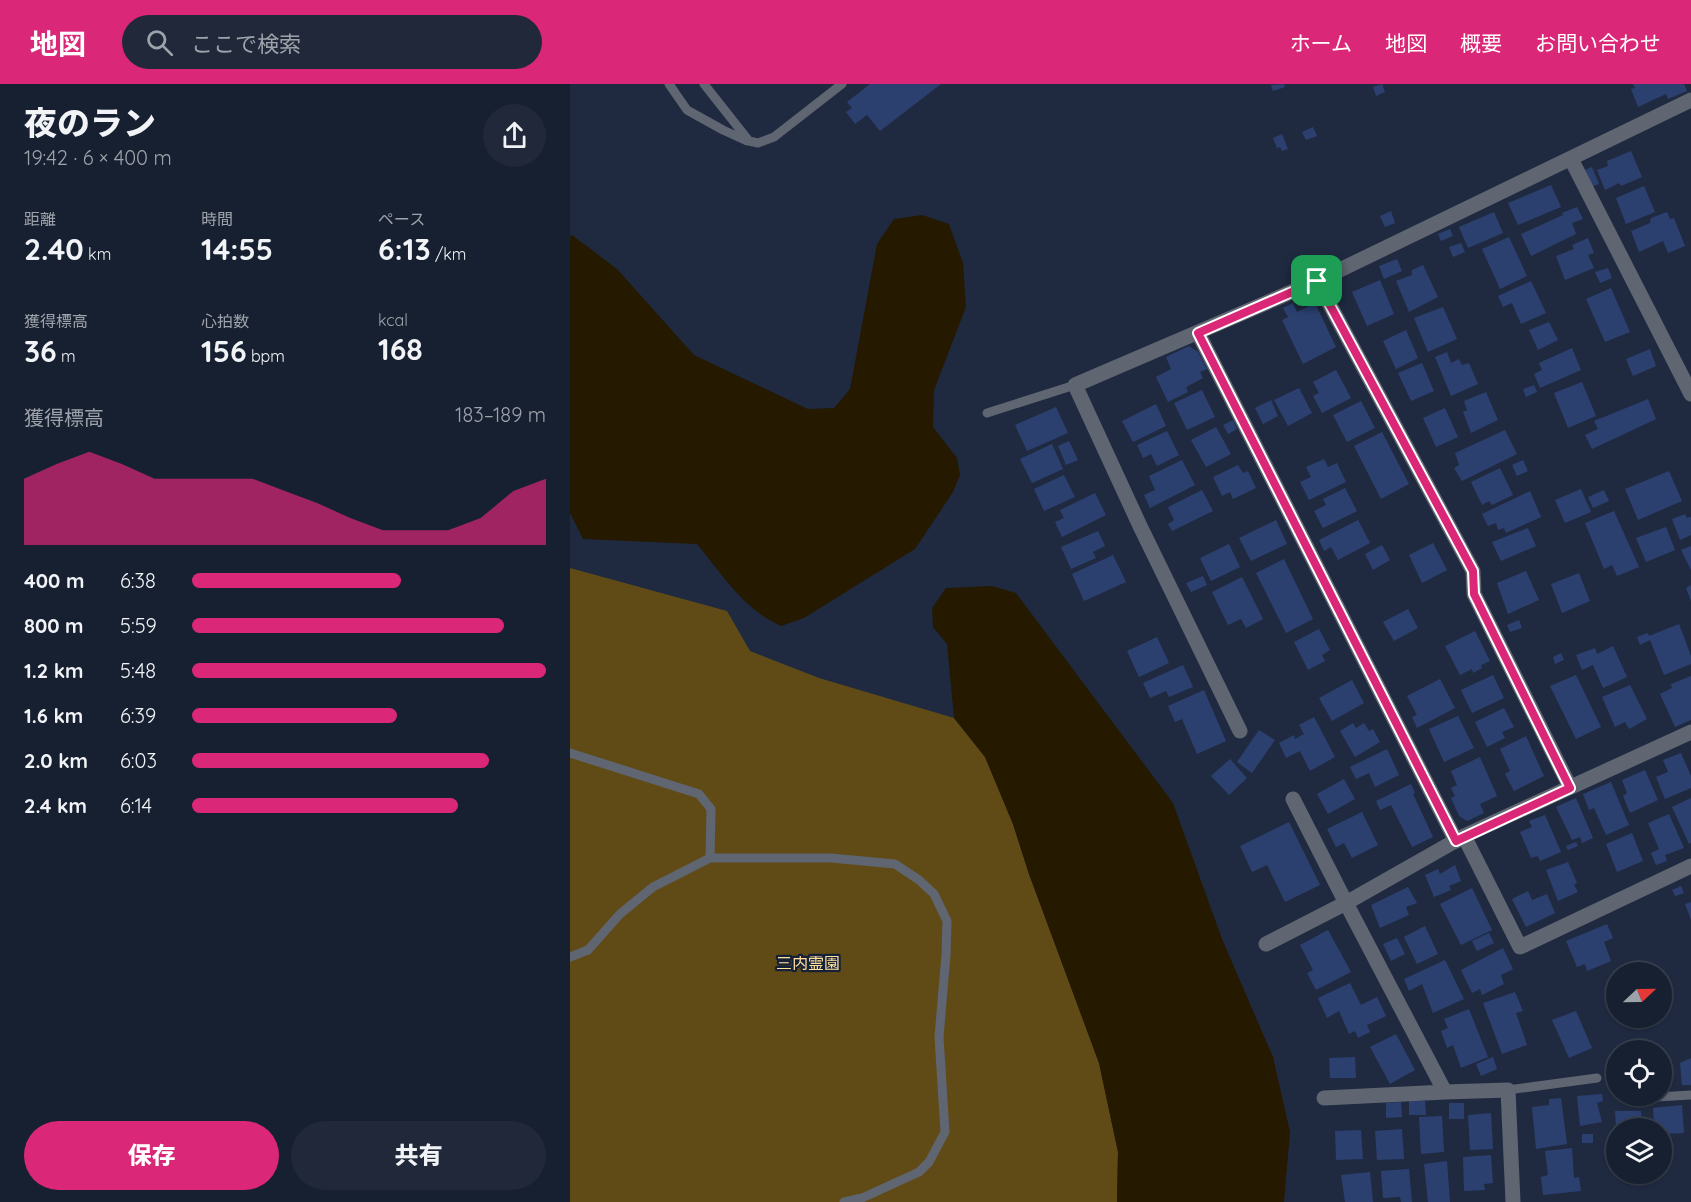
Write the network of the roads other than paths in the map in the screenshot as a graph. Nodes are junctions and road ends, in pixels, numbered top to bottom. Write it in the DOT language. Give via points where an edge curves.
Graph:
graph roads {
  1 [pos="669,84"];
  2 [pos="704,84"];
  3 [pos="842,84"];
  4 [pos="1691,100"];
  5 [pos="749,141"];
  6 [pos="1571,159"];
  7 [pos="1317,281"];
  8 [pos="1198,333"];
  9 [pos="1075,385"];
  10 [pos="1691,394"];
  11 [pos="987,414"];
  12 [pos="1240,731"];
  13 [pos="1691,732"];
  14 [pos="570,753"];
  15 [pos="1570,788"];
  16 [pos="1293,799"];
  17 [pos="1460,838"];
  18 [pos="710,858"];
  19 [pos="1691,866"];
  20 [pos="1347,903"];
  21 [pos="1266,944"];
  22 [pos="570,957"];
  23 [pos="1597,1078"];
  24 [pos="1508,1090"];
  25 [pos="1445,1092"];
  26 [pos="1691,1095"];
  27 [pos="1672,1097"];
  28 [pos="1324,1098"];
  29 [pos="844,1202"];
  30 [pos="1513,1202"];
  1 -- 5 [label="lane" via="687,110"];
  2 -- 5 [label="lane"];
  3 -- 5 [label="lane" via="774,136 758,143"];
  4 -- 6 [label="street"];
  6 -- 7 [label="street"];
  6 -- 10 [label="street"];
  7 -- 8 [label="street"];
  7 -- 15 [label="street" via="1473,571 1474,594"];
  8 -- 9 [label="street"];
  8 -- 17 [label="street"];
  9 -- 11 [label="lane"];
  9 -- 12 [label="street"];
  13 -- 15 [label="street"];
  14 -- 18 [label="lane" via="699,794 711,809"];
  15 -- 17 [label="street"];
  16 -- 20 [label="street"];
  17 -- 19 [label="street" via="1520,947"];
  17 -- 20 [label="street"];
  18 -- 22 [label="lane" via="653,887 620,914 588,950"];
  18 -- 29 [label="lane" via="831,858 895,864 934,894 946,921 939,1037 945,1132 919,1172"];
  20 -- 21 [label="street"];
  20 -- 25 [label="street"];
  23 -- 24 [label="lane"];
  24 -- 25 [label="street"];
  24 -- 30 [label="street"];
  25 -- 28 [label="street"];
  26 -- 27 [label="lane"];
}
